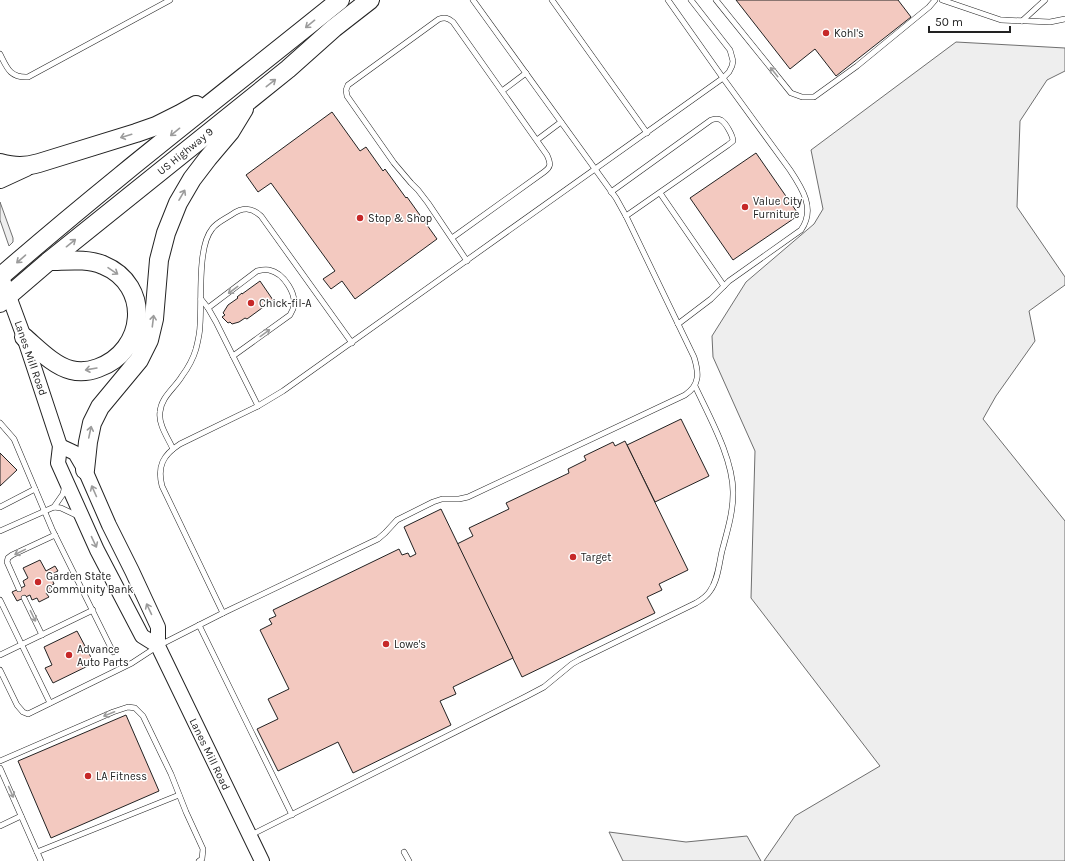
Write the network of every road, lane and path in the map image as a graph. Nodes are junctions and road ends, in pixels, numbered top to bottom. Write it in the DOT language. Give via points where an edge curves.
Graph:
graph roads {
  1 [pos="170,0"];
  2 [pos="340,0"];
  3 [pos="370,0"];
  4 [pos="473,0"];
  5 [pos="552,0"];
  6 [pos="668,0"];
  7 [pos="692,0"];
  8 [pos="716,0"];
  9 [pos="935,0"];
  10 [pos="942,0"];
  11 [pos="1045,0"];
  12 [pos="1065,19"];
  13 [pos="1022,21"];
  14 [pos="0,54"];
  15 [pos="526,73"];
  16 [pos="723,78"];
  17 [pos="237,83"];
  18 [pos="502,91"];
  19 [pos="252,98"];
  20 [pos="561,122"];
  21 [pos="646,133"];
  22 [pos="537,140"];
  23 [pos="0,163"];
  24 [pos="27,166"];
  25 [pos="595,170"];
  26 [pos="0,179"];
  27 [pos="611,192"];
  28 [pos="660,193"];
  29 [pos="626,216"];
  30 [pos="452,238"];
  31 [pos="49,261"];
  32 [pos="467,261"];
  33 [pos="0,275"];
  34 [pos="724,286"];
  35 [pos="5,299"];
  36 [pos="201,299"];
  37 [pos="208,308"];
  38 [pos="678,324"];
  39 [pos="24,336"];
  40 [pos="352,343"];
  41 [pos="233,356"];
  42 [pos="695,386"];
  43 [pos="258,406"];
  44 [pos="0,423"];
  45 [pos="60,446"];
  46 [pos="173,449"];
  47 [pos="85,470"];
  48 [pos="66,480"];
  49 [pos="35,489"];
  50 [pos="0,507"];
  51 [pos="54,507"];
  52 [pos="45,511"];
  53 [pos="83,518"];
  54 [pos="0,531"];
  55 [pos="55,534"];
  56 [pos="19,589"];
  57 [pos="24,598"];
  58 [pos="0,600"];
  59 [pos="93,610"];
  60 [pos="223,613"];
  61 [pos="200,625"];
  62 [pos="42,635"];
  63 [pos="22,645"];
  64 [pos="158,646"];
  65 [pos="113,652"];
  66 [pos="0,655"];
  67 [pos="0,670"];
  68 [pos="50,703"];
  69 [pos="0,760"];
  70 [pos="0,768"];
  71 [pos="179,795"];
  72 [pos="292,814"];
  73 [pos="21,816"];
  74 [pos="0,826"];
  75 [pos="250,836"];
  76 [pos="37,852"];
  77 [pos="404,852"];
  78 [pos="41,861"];
  79 [pos="199,861"];
  80 [pos="262,861"];
  81 [pos="409,861"];
  1 -- 14 [label="lane" via="28,78 12,74"];
  2 -- 17 [label="highway, US Highway 9, one-way"];
  19 -- 3 [label="highway, US Highway 9, one-way"];
  4 -- 15 [label="lane"];
  5 -- 21 [label="lane"];
  6 -- 16 [label="lane"];
  7 -- 16 [label="lane" via="730,50 732,66"];
  9 -- 8 [label="lane, one-way" via="856,66 814,97 802,97 791,93"];
  10 -- 13 [label="lane" via="1001,20"];
  11 -- 13 [label="lane"];
  12 -- 13 [label="lane" via="1050,22"];
  15 -- 18 [label="lane"];
  15 -- 20 [label="lane"];
  16 -- 21 [label="lane"];
  16 -- 34 [label="lane" via="801,186 808,209 801,230"];
  17 -- 24 [label="highway, one-way" via="156,126"];
  17 -- 33 [label="highway, US Highway 9, one-way"];
  18 -- 22 [label="lane"];
  18 -- 30 [label="lane" via="454,22 444,17 348,85 346,90 347,96 394,163 418,190"];
  31 -- 19 [label="highway, US Highway 9, one-way"];
  47 -- 19 [label="highway, one-way" via="92,423 100,407 139,360 149,340 154,319 159,260 178,203 192,179 230,132"];
  20 -- 22 [label="lane"];
  20 -- 25 [label="lane"];
  21 -- 25 [label="lane"];
  22 -- 30 [label="lane" via="548,155 549,168"];
  23 -- 24 [label="highway"];
  24 -- 26 [label="highway"];
  25 -- 27 [label="lane"];
  25 -- 32 [label="lane"];
  27 -- 28 [label="lane" via="711,120 722,120 733,136 733,141"];
  27 -- 29 [label="lane"];
  28 -- 29 [label="lane"];
  28 -- 34 [label="lane"];
  29 -- 38 [label="lane"];
  30 -- 32 [label="lane"];
  31 -- 35 [label="highway, US Highway 9"];
  31 -- 39 [label="highway, one-way" via="95,262 115,271 131,289 136,302 135,330 126,348 116,358 94,369 79,371 58,365"];
  32 -- 40 [label="lane"];
  33 -- 35 [label="street, Lanes Mill Road"];
  34 -- 38 [label="lane"];
  35 -- 39 [label="street, Lanes Mill Road"];
  36 -- 37 [label="lane"];
  36 -- 40 [label="lane" via="204,249 212,228 237,211 255,211 262,216"];
  36 -- 46 [label="lane" via="199,336 193,357 160,409 161,424"];
  37 -- 41 [label="lane"];
  41 -- 37 [label="lane, one-way" via="290,315 294,301 292,293 277,273 262,270 257,271"];
  38 -- 42 [label="lane" via="696,363"];
  39 -- 45 [label="street, Lanes Mill Road"];
  40 -- 43 [label="lane" via="283,392"];
  41 -- 43 [label="lane"];
  42 -- 60 [label="lane" via="685,395 468,497 433,502 397,520 378,539"];
  42 -- 72 [label="lane" via="728,462 733,492 732,509 716,579 709,592 696,603 572,664 544,687"];
  43 -- 46 [label="lane"];
  44 -- 49 [label="lane" via="14,439"];
  45 -- 47 [label="street, Lanes Mill Road" via="75,453"];
  45 -- 48 [label="street, Lanes Mill Road" via="58,463"];
  46 -- 60 [label="lane" via="161,465 162,486"];
  64 -- 47 [label="street, Lanes Mill Road, one-way" via="158,627"];
  48 -- 51 [label="lane" via="63,494"];
  48 -- 53 [label="street, Lanes Mill Road"];
  49 -- 50 [label="lane"];
  49 -- 52 [label="lane"];
  51 -- 52 [label="lane"];
  51 -- 53 [label="lane" via="68,510"];
  52 -- 54 [label="lane"];
  52 -- 55 [label="lane"];
  53 -- 64 [label="street, Lanes Mill Road, one-way" via="142,636"];
  55 -- 56 [label="lane, one-way" via="8,558 7,562"];
  55 -- 59 [label="lane"];
  57 -- 62 [label="lane, one-way"];
  58 -- 63 [label="lane"];
  59 -- 62 [label="lane"];
  59 -- 65 [label="lane"];
  60 -- 61 [label="lane"];
  61 -- 64 [label="lane"];
  61 -- 72 [label="lane"];
  62 -- 63 [label="lane"];
  63 -- 66 [label="lane"];
  63 -- 68 [label="lane"];
  64 -- 68 [label="lane" via="132,663"];
  64 -- 75 [label="street, Lanes Mill Road"];
  67 -- 68 [label="lane" via="23,712 28,714"];
  71 -- 69 [label="lane, one-way" via="143,716 136,708 128,707 78,726"];
  70 -- 73 [label="lane, one-way"];
  71 -- 76 [label="lane"];
  71 -- 79 [label="lane" via="203,849 202,860"];
  72 -- 75 [label="lane"];
  73 -- 74 [label="lane"];
  73 -- 76 [label="lane"];
  75 -- 80 [label="street, Lanes Mill Road"];
  76 -- 78 [label="lane"];
  77 -- 81 [label="lane"];
}
